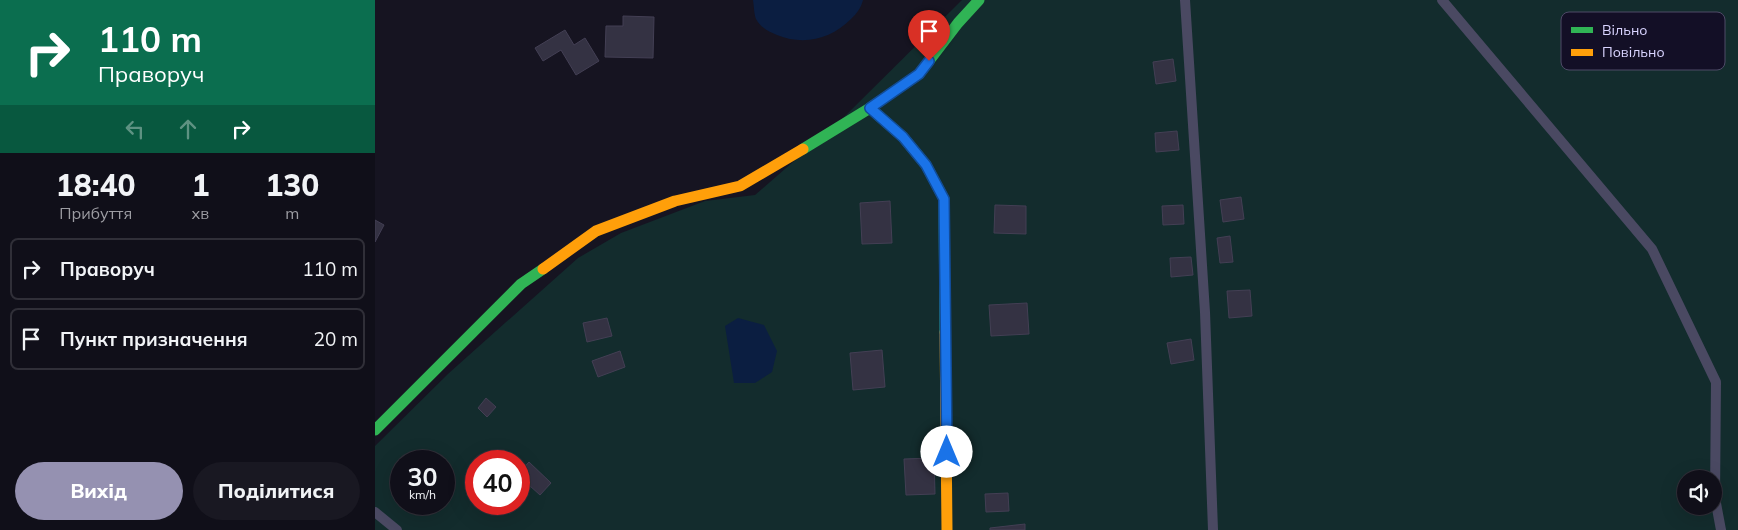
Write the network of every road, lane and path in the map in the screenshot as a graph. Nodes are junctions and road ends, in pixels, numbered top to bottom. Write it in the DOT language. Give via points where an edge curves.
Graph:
graph roads {
  1 [pos="979,0"];
  2 [pos="1185,0"];
  3 [pos="1442,0"];
  4 [pos="870,108"];
  5 [pos="375,430"];
  6 [pos="375,512"];
  7 [pos="397,530"];
  8 [pos="947,530"];
  9 [pos="1213,530"];
  10 [pos="1721,530"];
  1 -- 4 [label="street" via="919,74"];
  2 -- 9 [label="lane" via="1205,312"];
  3 -- 10 [label="lane" via="1652,249 1717,382 1715,498"];
  4 -- 5 [label="street" via="740,186 675,201 596,231 521,284"];
  4 -- 8 [label="street" via="903,137 926,165 944,199"];
  6 -- 7 [label="lane"];
}
